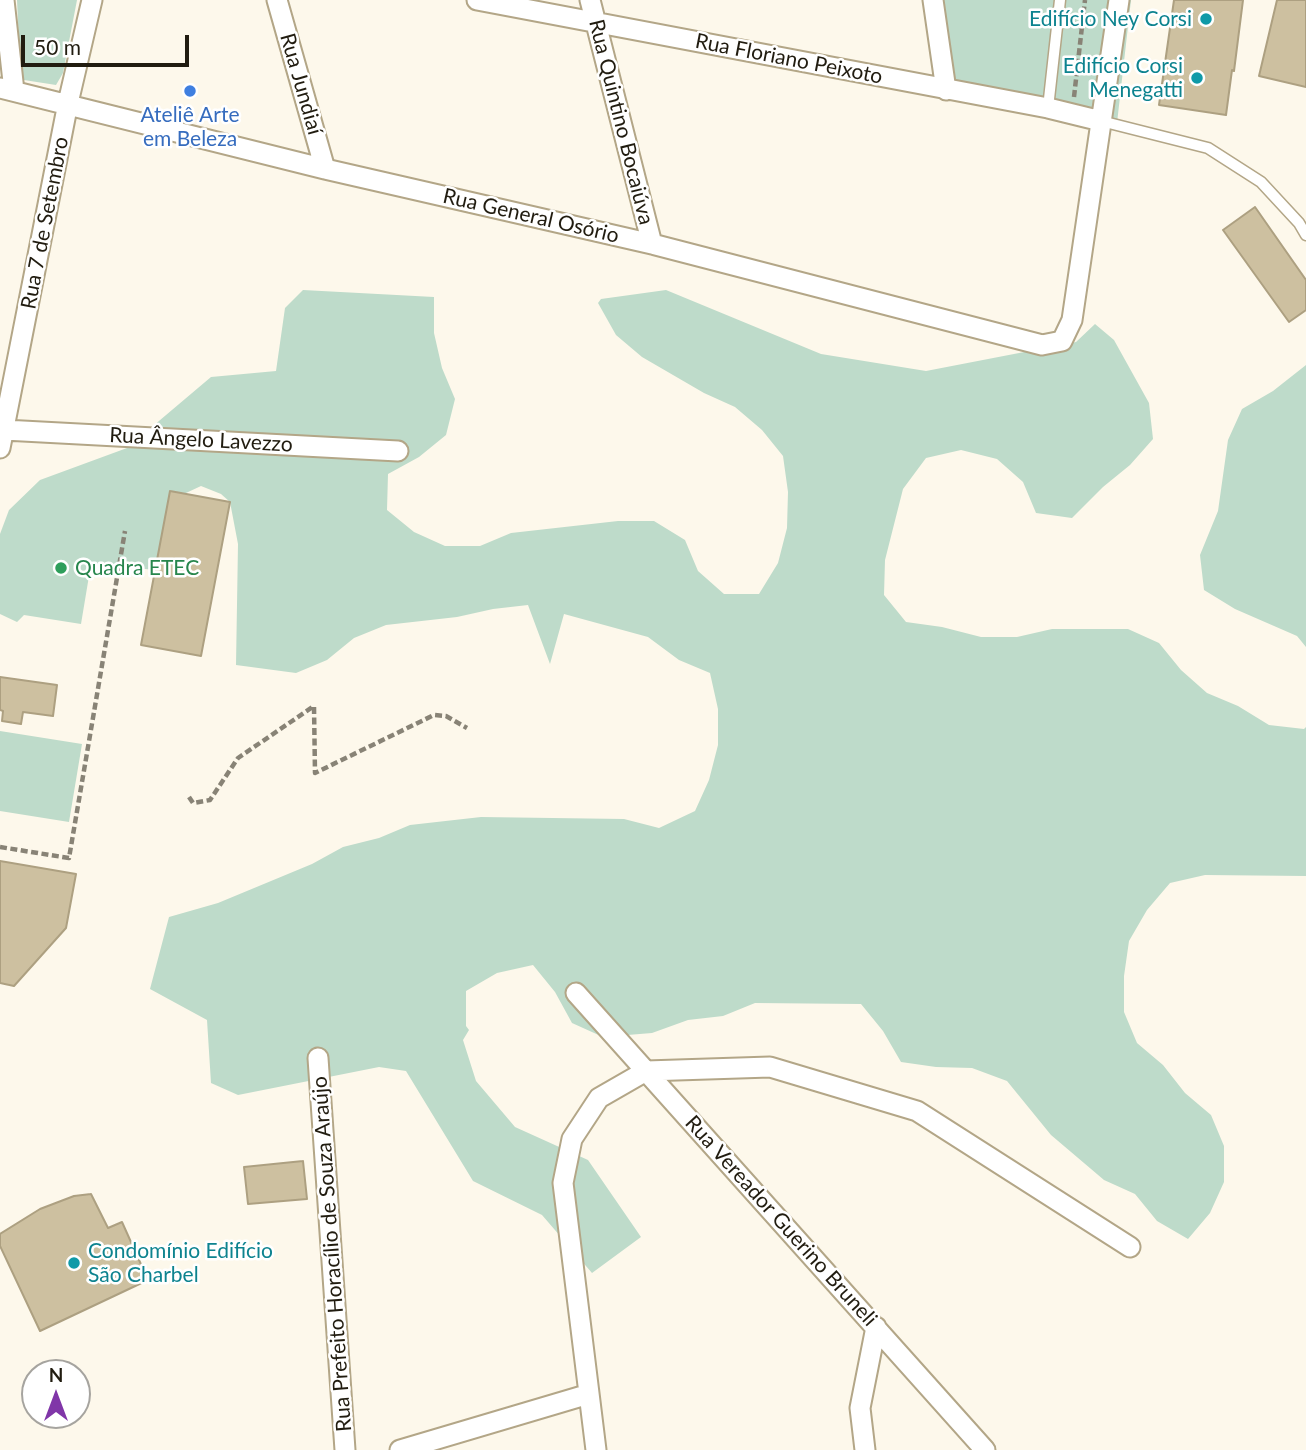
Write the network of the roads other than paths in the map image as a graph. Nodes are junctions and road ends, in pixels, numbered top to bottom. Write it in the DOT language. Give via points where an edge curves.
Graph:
graph roads {
  1 [pos="4,0"];
  2 [pos="92,0"];
  3 [pos="277,0"];
  4 [pos="477,0"];
  5 [pos="590,0"];
  6 [pos="933,0"];
  7 [pos="1060,0"];
  8 [pos="1119,0"];
  9 [pos="596,22"];
  10 [pos="7,89"];
  11 [pos="946,90"];
  12 [pos="68,103"];
  13 [pos="1048,108"];
  14 [pos="1101,121"];
  15 [pos="325,169"];
  16 [pos="1306,235"];
  17 [pos="652,244"];
  18 [pos="2,439"];
  19 [pos="398,451"];
  20 [pos="576,993"];
  21 [pos="318,1058"];
  22 [pos="646,1071"];
  23 [pos="1130,1247"];
  24 [pos="876,1327"];
  25 [pos="589,1394"];
  26 [pos="345,1450"];
  27 [pos="400,1450"];
  28 [pos="596,1450"];
  29 [pos="865,1450"];
  30 [pos="985,1450"];
  1 -- 10 [label="street"];
  2 -- 12 [label="street, Rua 7 de Setembro"];
  3 -- 15 [label="street, Rua Jundiaí"];
  4 -- 9 [label="street, Rua Floriano Peixoto"];
  5 -- 9 [label="street, Rua Quintino Bocaiúva"];
  6 -- 11 [label="street"];
  7 -- 13 [label="lane"];
  8 -- 14 [label="street"];
  9 -- 11 [label="street, Rua Floriano Peixoto"];
  9 -- 17 [label="street, Rua Quintino Bocaiúva"];
  10 -- 12 [label="street, Rua General Osório"];
  11 -- 13 [label="street, Rua Floriano Peixoto"];
  12 -- 15 [label="street, Rua General Osório"];
  12 -- 18 [label="street, Rua 7 de Setembro"];
  13 -- 14 [label="street, Rua Floriano Peixoto"];
  14 -- 16 [label="lane" via="1208,148 1261,182"];
  14 -- 17 [label="street, Rua General Osório" via="1072,320 1062,341 1042,345"];
  15 -- 17 [label="street, Rua General Osório"];
  18 -- 19 [label="street, Rua Ângelo Lavezzo"];
  20 -- 22 [label="street, Rua Vereador Guerino Bruneli"];
  21 -- 26 [label="street, Rua Prefeito Horacílio de Souza Araújo"];
  22 -- 23 [label="street" via="770,1067 917,1111"];
  22 -- 24 [label="street, Rua Vereador Guerino Bruneli"];
  22 -- 25 [label="street" via="600,1098 572,1139 563,1183"];
  24 -- 29 [label="street" via="860,1408"];
  24 -- 30 [label="street, Rua Vereador Guerino Bruneli"];
  25 -- 27 [label="street"];
  25 -- 28 [label="street"];
}
